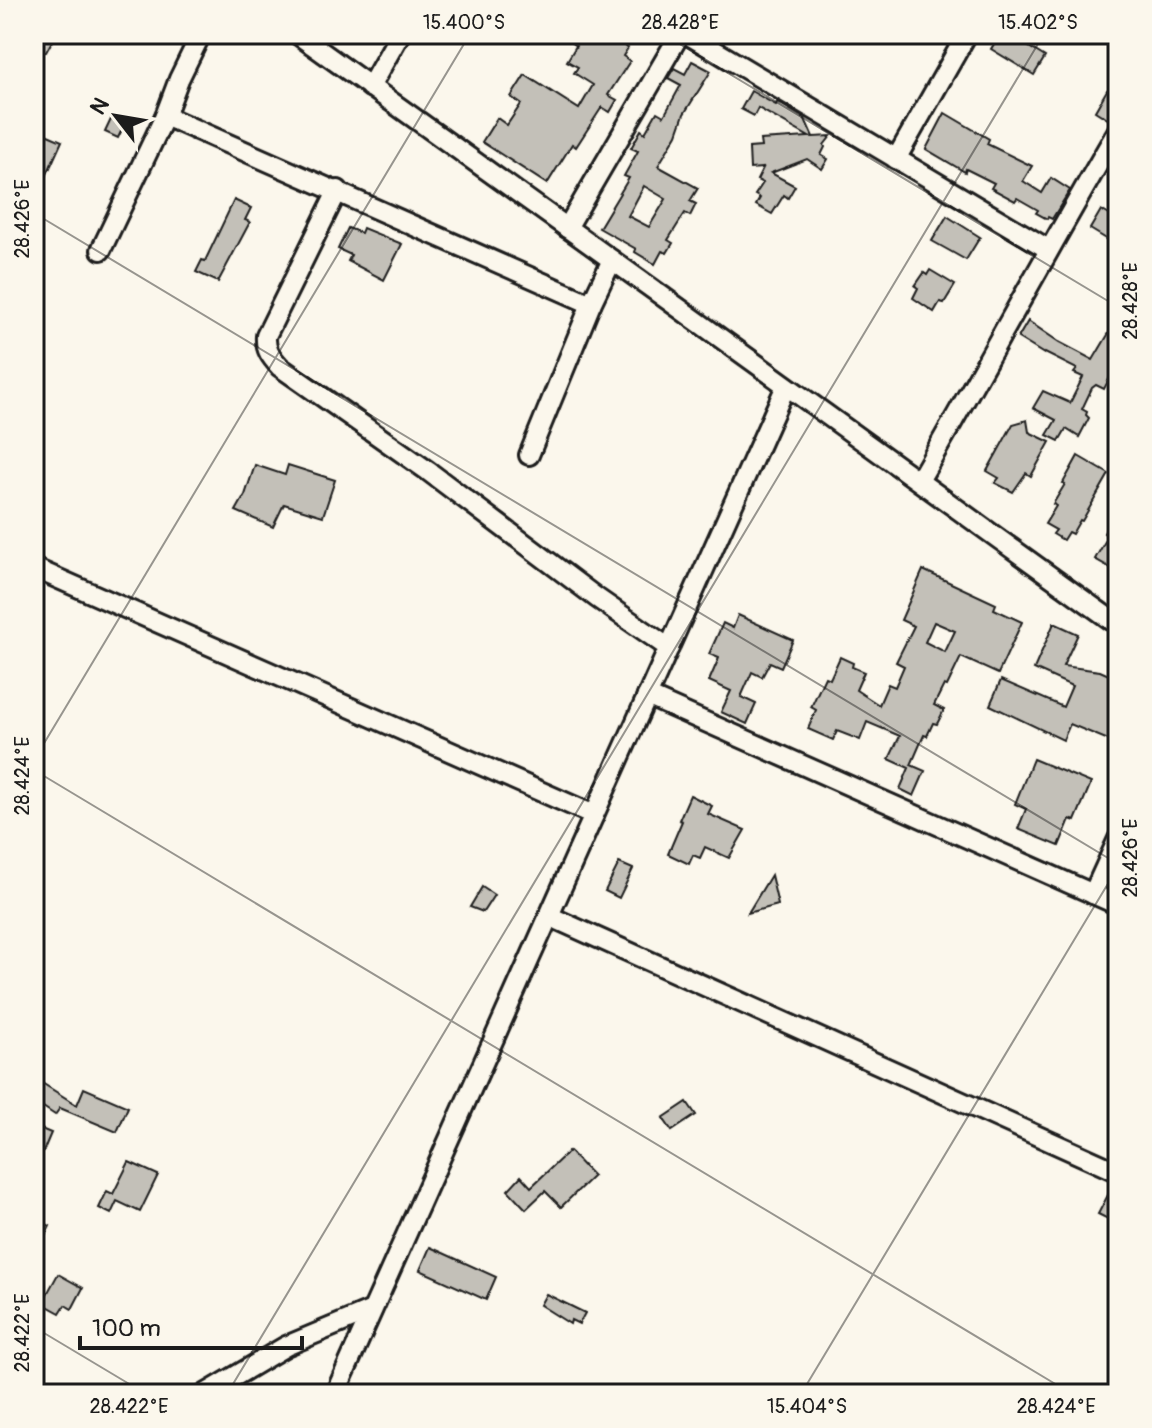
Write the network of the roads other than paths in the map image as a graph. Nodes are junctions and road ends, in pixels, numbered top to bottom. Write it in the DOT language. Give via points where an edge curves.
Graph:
graph roads {
  1 [pos="201,34"];
  2 [pos="297,34"];
  3 [pos="400,34"];
  4 [pos="680,34"];
  5 [pos="687,34"];
  6 [pos="967,34"];
  7 [pos="370,87"];
  8 [pos="165,116"];
  9 [pos="1118,130"];
  10 [pos="896,159"];
  11 [pos="338,190"];
  12 [pos="567,228"];
  13 [pos="1048,249"];
  14 [pos="101,250"];
  15 [pos="612,260"];
  16 [pos="591,304"];
  17 [pos="786,386"];
  18 [pos="529,455"];
  19 [pos="920,479"];
  20 [pos="34,568"];
  21 [pos="1117,623"];
  22 [pos="669,648"];
  23 [pos="647,696"];
  24 [pos="594,815"];
  25 [pos="1118,839"];
  26 [pos="1093,894"];
  27 [pos="1118,905"];
  28 [pos="549,916"];
  29 [pos="1118,1172"];
  30 [pos="372,1310"];
  31 [pos="205,1394"];
  32 [pos="335,1394"];
  1 -- 8 [label="street"];
  2 -- 7 [label="street"];
  3 -- 7 [label="street"];
  4 -- 12 [label="street"];
  5 -- 10 [label="street"];
  6 -- 10 [label="street"];
  7 -- 12 [label="street"];
  8 -- 11 [label="street"];
  8 -- 14 [label="street"];
  9 -- 13 [label="street"];
  10 -- 13 [label="street"];
  11 -- 16 [label="street"];
  11 -- 22 [label="street" via="266,336 269,355"];
  12 -- 15 [label="street"];
  13 -- 19 [label="street"];
  15 -- 16 [label="street"];
  15 -- 17 [label="street"];
  16 -- 18 [label="street"];
  17 -- 19 [label="street"];
  17 -- 22 [label="street"];
  19 -- 21 [label="street"];
  20 -- 24 [label="street"];
  22 -- 23 [label="street"];
  23 -- 24 [label="street"];
  23 -- 26 [label="street"];
  24 -- 28 [label="street"];
  25 -- 26 [label="street"];
  26 -- 27 [label="street"];
  28 -- 29 [label="street"];
  28 -- 30 [label="street"];
  30 -- 31 [label="street" via="286,1346"];
  30 -- 32 [label="street"];
}
